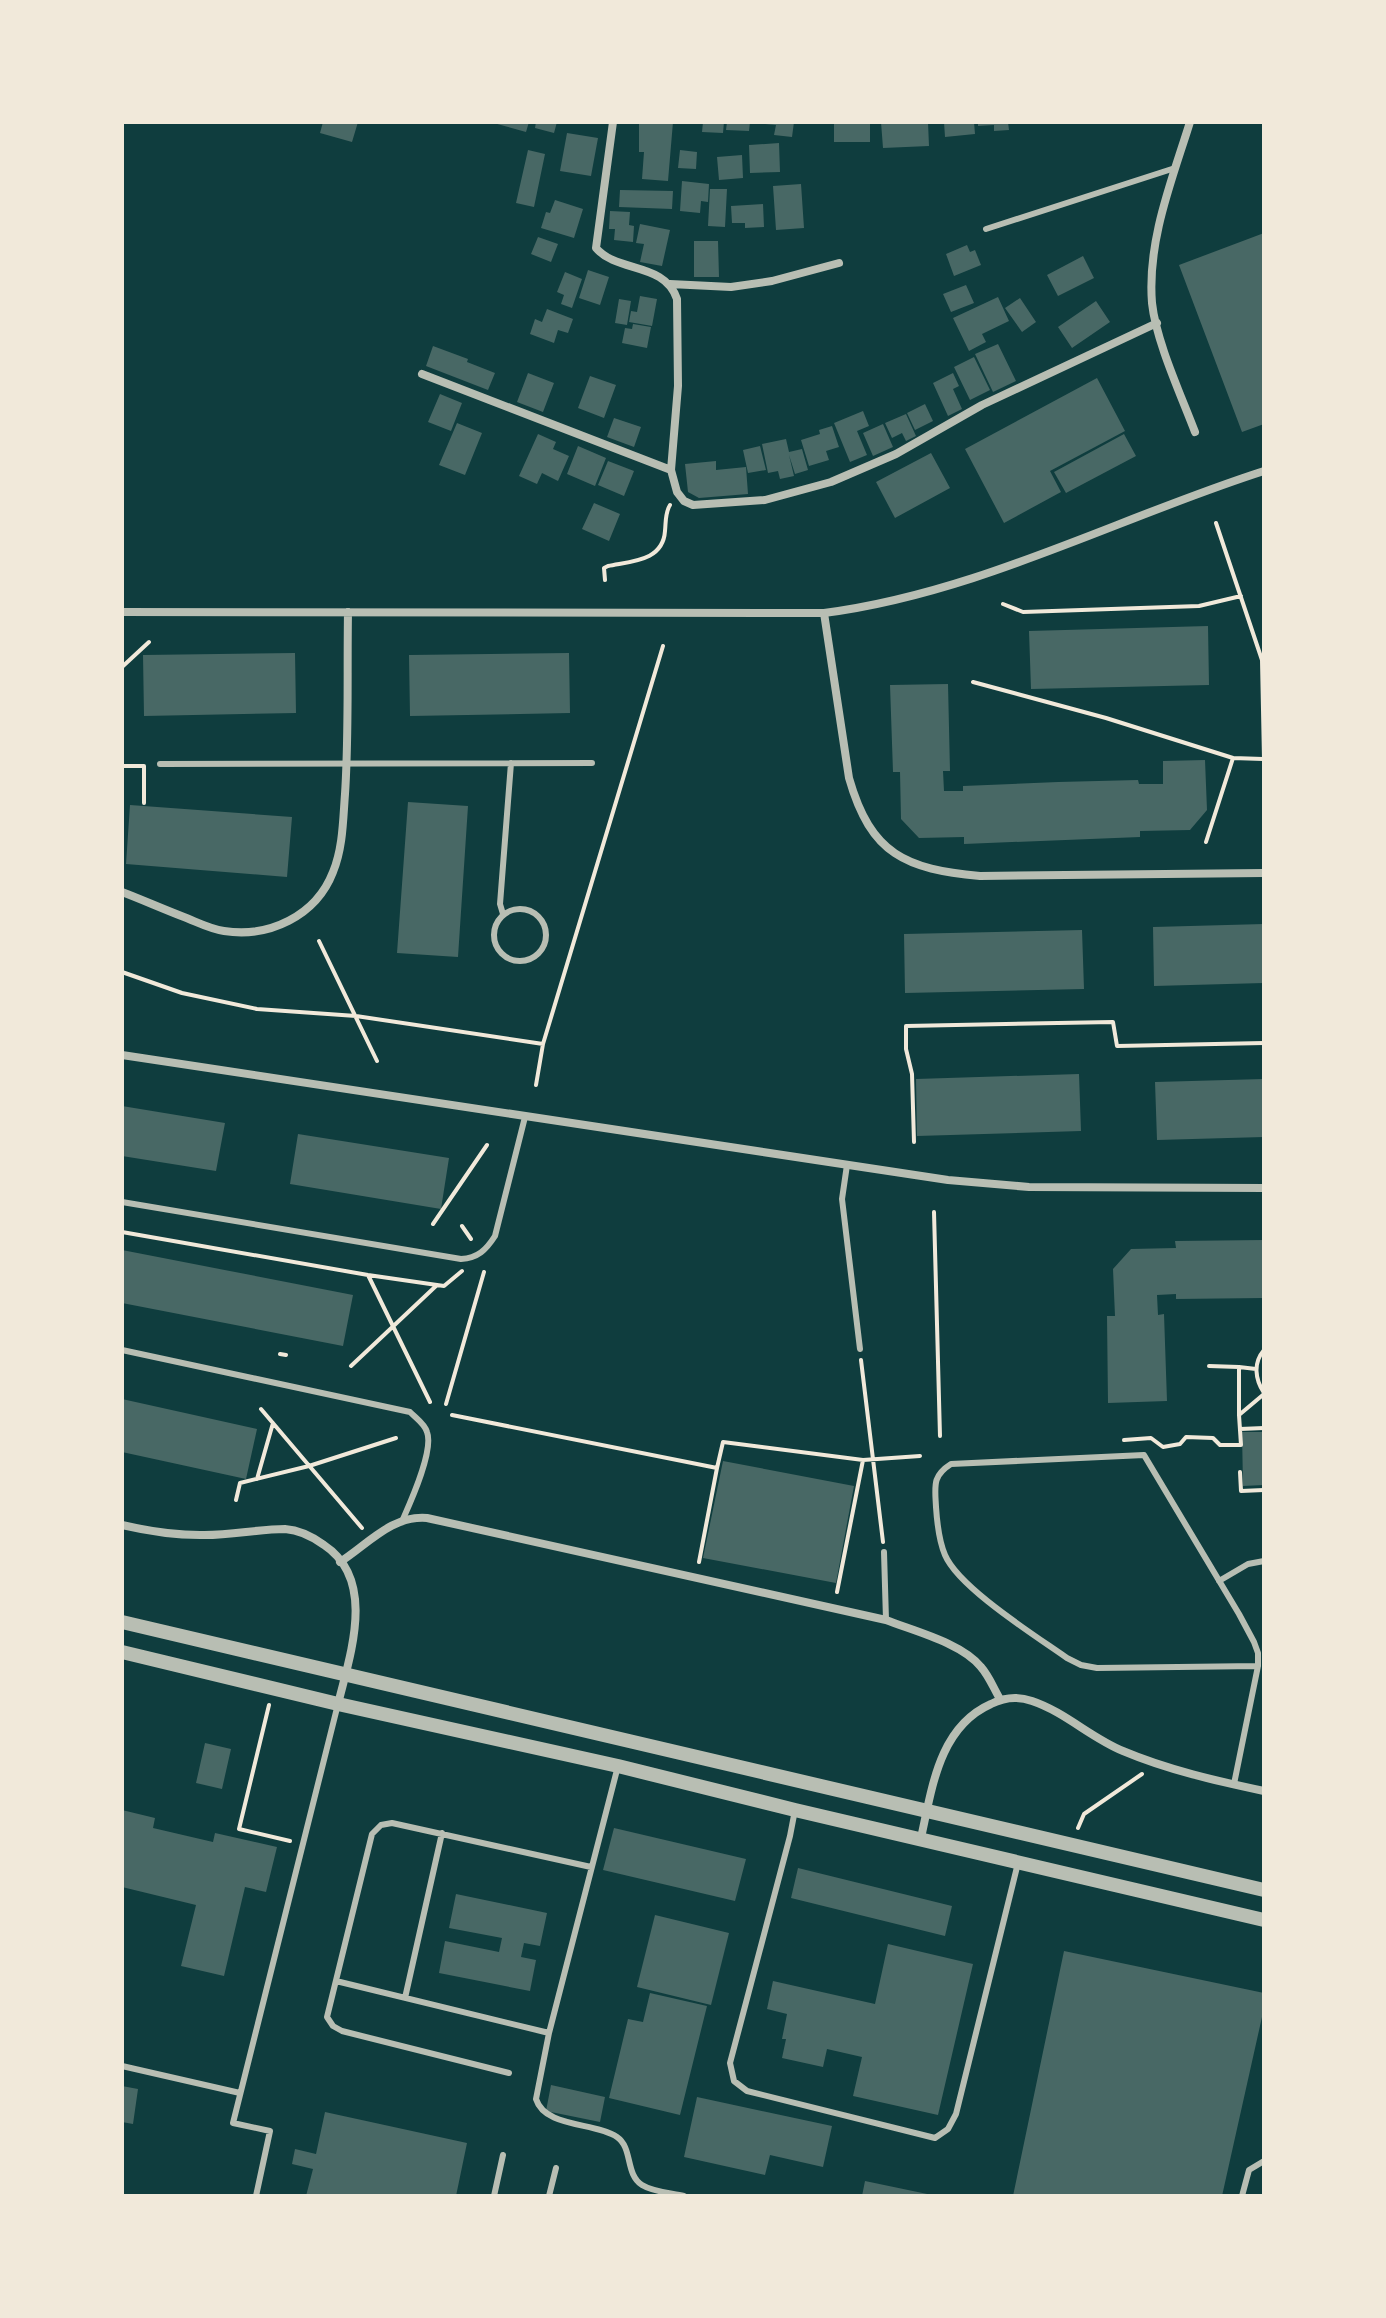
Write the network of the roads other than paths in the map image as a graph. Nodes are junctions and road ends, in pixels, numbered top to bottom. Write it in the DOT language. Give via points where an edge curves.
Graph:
graph roads {
  1 [pos="613,122"];
  2 [pos="1190,122"];
  3 [pos="1175,168"];
  4 [pos="986,229"];
  5 [pos="839,263"];
  6 [pos="670,284"];
  7 [pos="1157,323"];
  8 [pos="422,374"];
  9 [pos="1195,432"];
  10 [pos="671,470"];
  11 [pos="1264,471"];
  12 [pos="122,612"];
  13 [pos="348,612"];
  14 [pos="824,613"];
  15 [pos="511,763"];
  16 [pos="592,763"];
  17 [pos="160,764"];
  18 [pos="347,764"];
  19 [pos="1264,873"];
  20 [pos="122,892"];
  21 [pos="503,914"];
  22 [pos="122,1055"];
  23 [pos="525,1117"];
  24 [pos="847,1165"];
  25 [pos="1264,1188"];
  26 [pos="122,1202"];
  27 [pos="860,1349"];
  28 [pos="122,1350"];
  29 [pos="403,1519"];
  30 [pos="122,1525"];
  31 [pos="884,1552"];
  32 [pos="1264,1561"];
  33 [pos="340,1562"];
  34 [pos="1219,1581"];
  35 [pos="886,1620"];
  36 [pos="122,1622"];
  37 [pos="122,1652"];
  38 [pos="1258,1666"];
  39 [pos="345,1675"];
  40 [pos="1000,1699"];
  41 [pos="338,1704"];
  42 [pos="618,1766"];
  43 [pos="1234,1784"];
  44 [pos="1264,1791"];
  45 [pos="795,1810"];
  46 [pos="927,1811"];
  47 [pos="442,1833"];
  48 [pos="921,1838"];
  49 [pos="1019,1861"];
  50 [pos="591,1867"];
  51 [pos="1264,1890"];
  52 [pos="1264,1920"];
  53 [pos="336,1981"];
  54 [pos="405,1998"];
  55 [pos="549,2033"];
  56 [pos="122,2066"];
  57 [pos="509,2073"];
  58 [pos="240,2093"];
  59 [pos="503,2155"];
  60 [pos="1264,2161"];
  61 [pos="556,2168"];
  62 [pos="256,2196"];
  63 [pos="494,2196"];
  64 [pos="549,2196"];
  65 [pos="684,2196"];
  66 [pos="1242,2196"];
  1 -- 6 [label="street" via="596,248 603,257"];
  2 -- 3 [label="street"];
  3 -- 4 [label="lane"];
  3 -- 7 [label="street" via="1152,257"];
  5 -- 6 [label="street" via="731,287"];
  6 -- 10 [label="street" via="677,299 678,329"];
  7 -- 9 [label="street"];
  7 -- 10 [label="street" via="831,482 765,500 693,505 677,492"];
  8 -- 10 [label="street"];
  11 -- 14 [label="street" via="935,591"];
  12 -- 13 [label="street"];
  13 -- 14 [label="street"];
  13 -- 18 [label="street"];
  14 -- 19 [label="street" via="855,802 873,833 902,859 980,876"];
  15 -- 16 [label="lane"];
  15 -- 18 [label="lane"];
  15 -- 21 [label="lane"];
  17 -- 18 [label="lane"];
  18 -- 20 [label="street" via="332,874 315,899 289,921 263,931 227,932"];
  21 -- 21 [label="lane" via="493,937 500,952 514,961 538,953 546,937 542,920 527,909"];
  22 -- 23 [label="street"];
  23 -- 24 [label="street"];
  23 -- 26 [label="lane" via="495,1236 488,1248 470,1259"];
  24 -- 25 [label="street" via="1029,1187"];
  24 -- 27 [label="lane" via="842,1199"];
  28 -- 29 [label="lane" via="410,1412 427,1430 429,1443"];
  29 -- 33 [label="street"];
  29 -- 35 [label="street" via="427,1518"];
  30 -- 33 [label="street" via="201,1536 288,1529 314,1538"];
  31 -- 35 [label="lane"];
  32 -- 34 [label="lane"];
  33 -- 39 [label="street" via="355,1593 356,1623"];
  34 -- 38 [label="lane" via="1254,1642"];
  34 -- 38 [label="lane" via="1144,1455 951,1464 935,1484 949,1563 975,1592 1067,1658 1097,1668"];
  35 -- 40 [label="street" via="970,1655"];
  36 -- 39 [label="street"];
  37 -- 41 [label="street"];
  38 -- 43 [label="lane"];
  39 -- 41 [label="street"];
  39 -- 46 [label="street"];
  40 -- 43 [label="street" via="1032,1701 1122,1751"];
  40 -- 46 [label="street" via="955,1730"];
  41 -- 42 [label="street"];
  41 -- 58 [label="lane"];
  42 -- 45 [label="street"];
  42 -- 50 [label="lane"];
  43 -- 44 [label="street"];
  45 -- 48 [label="street"];
  45 -- 49 [label="lane" via="730,2063 734,2081 747,2091 935,2138 956,2114"];
  46 -- 48 [label="street"];
  46 -- 51 [label="street"];
  47 -- 50 [label="lane"];
  47 -- 53 [label="lane" via="392,1823 372,1834"];
  47 -- 54 [label="lane"];
  48 -- 49 [label="street"];
  49 -- 52 [label="street"];
  50 -- 55 [label="lane"];
  53 -- 54 [label="lane"];
  53 -- 57 [label="lane" via="327,2017 342,2031"];
  54 -- 55 [label="lane"];
  55 -- 65 [label="lane" via="538,2105 548,2115 615,2135 639,2183"];
  56 -- 58 [label="lane"];
  58 -- 62 [label="lane" via="233,2123 270,2131"];
  59 -- 63 [label="lane"];
  60 -- 66 [label="lane" via="1249,2170"];
  61 -- 64 [label="lane"];
}
